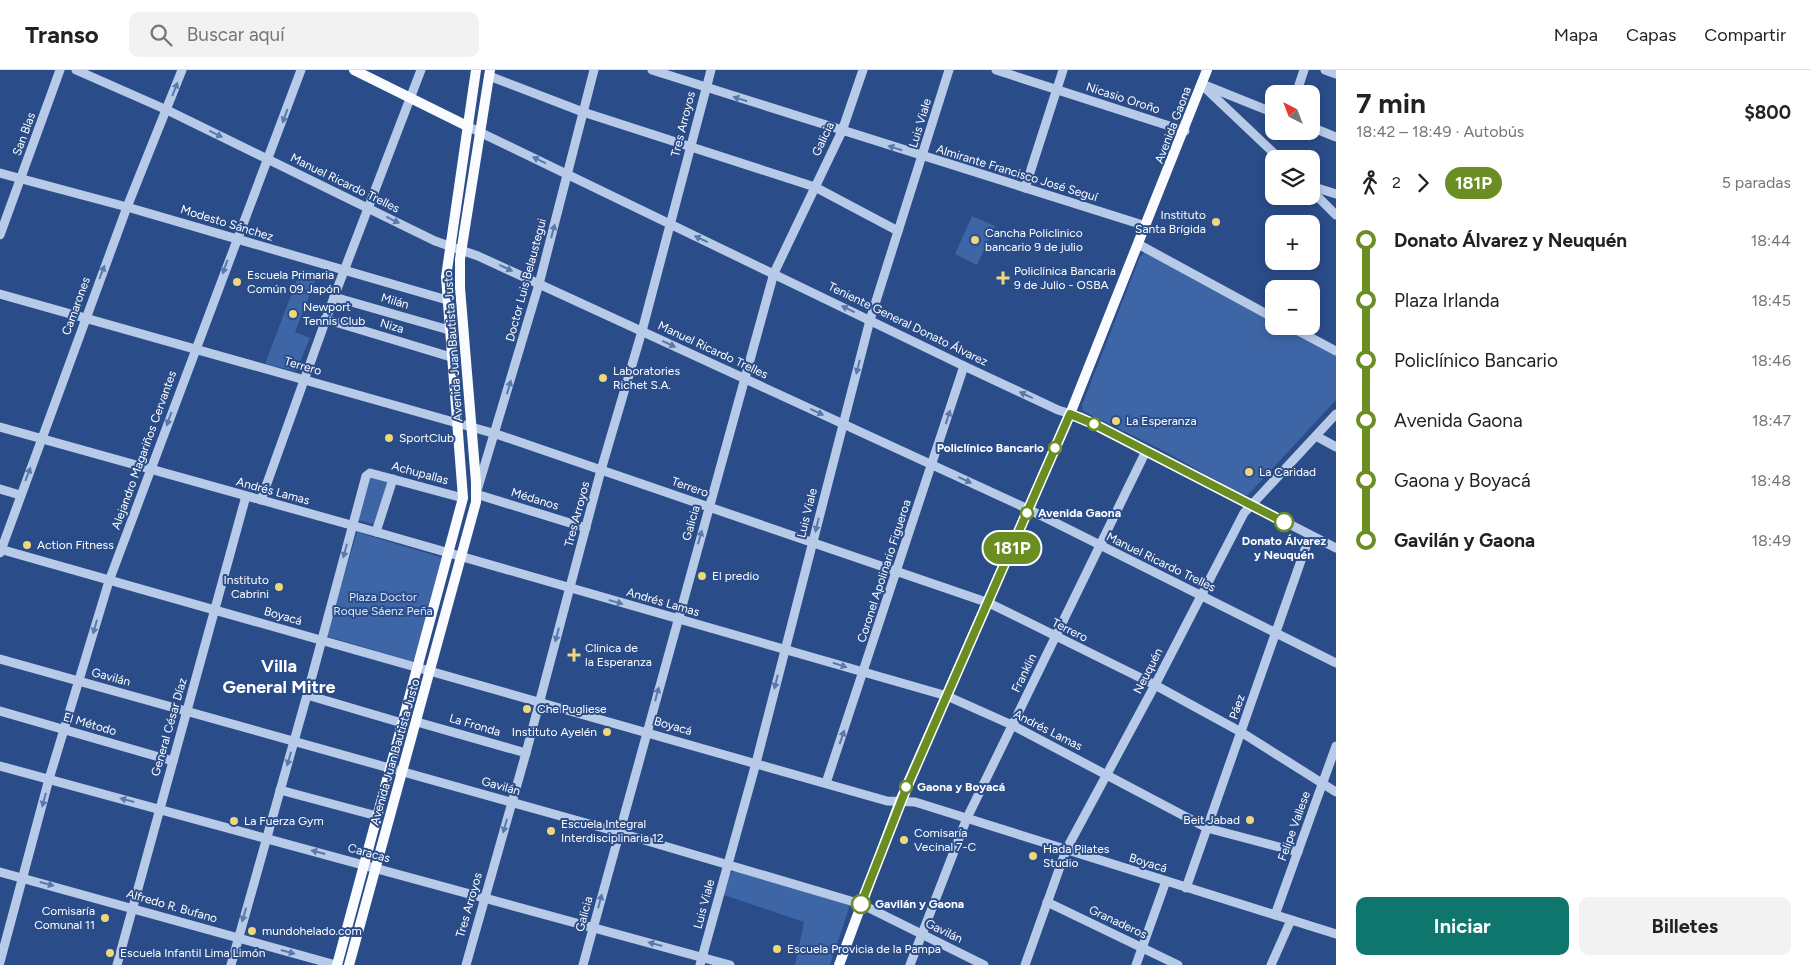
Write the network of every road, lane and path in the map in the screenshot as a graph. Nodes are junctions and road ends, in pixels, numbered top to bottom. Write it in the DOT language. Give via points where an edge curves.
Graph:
graph roads {
  1 [pos="60,70"];
  2 [pos="76,70"];
  3 [pos="182,70"];
  4 [pos="301,70"];
  5 [pos="354,70"];
  6 [pos="421,70"];
  7 [pos="476,70"];
  8 [pos="594,70"];
  9 [pos="652,70"];
  10 [pos="711,70"];
  11 [pos="863,70"];
  12 [pos="949,70"];
  13 [pos="996,70"];
  14 [pos="1063,70"];
  15 [pos="1207,70"];
  16 [pos="1304,70"];
  17 [pos="1324,70"];
  18 [pos="490,73"];
  19 [pos="1336,74"];
  20 [pos="1202,85"];
  21 [pos="1299,85"];
  22 [pos="705,88"];
  23 [pos="1057,89"];
  24 [pos="410,98"];
  25 [pos="1250,104"];
  26 [pos="167,110"];
  27 [pos="1265,110"];
  28 [pos="583,112"];
  29 [pos="1240,120"];
  30 [pos="467,126"];
  31 [pos="842,130"];
  32 [pos="1185,131"];
  33 [pos="1320,131"];
  34 [pos="481,133"];
  35 [pos="1336,137"];
  36 [pos="690,145"];
  37 [pos="1271,150"];
  38 [pos="922,156"];
  39 [pos="268,159"];
  40 [pos="0,173"];
  41 [pos="568,174"];
  42 [pos="20,179"];
  43 [pos="815,187"];
  44 [pos="1025,188"];
  45 [pos="1320,190"];
  46 [pos="1336,194"];
  47 [pos="1320,198"];
  48 [pos="127,207"];
  49 [pos="369,208"];
  50 [pos="1336,215"];
  51 [pos="670,224"];
  52 [pos="1146,226"];
  53 [pos="898,231"];
  54 [pos="0,235"];
  55 [pos="236,239"];
  56 [pos="1138,244"];
  57 [pos="449,246"];
  58 [pos="461,249"];
  59 [pos="344,271"];
  60 [pos="774,273"];
  61 [pos="539,284"];
  62 [pos="0,294"];
  63 [pos="334,297"];
  64 [pos="447,300"];
  65 [pos="1265,313"];
  66 [pos="85,318"];
  67 [pos="325,320"];
  68 [pos="870,320"];
  69 [pos="449,330"];
  70 [pos="642,331"];
  71 [pos="1306,335"];
  72 [pos="195,350"];
  73 [pos="1336,351"];
  74 [pos="451,357"];
  75 [pos="964,366"];
  76 [pos="303,379"];
  77 [pos="745,379"];
  78 [pos="1070,414"];
  79 [pos="1336,414"];
  80 [pos="458,424"];
  81 [pos="843,424"];
  82 [pos="0,427"];
  83 [pos="471,427"];
  84 [pos="496,434"];
  85 [pos="1316,436"];
  86 [pos="41,439"];
  87 [pos="1336,447"];
  88 [pos="1146,451"];
  89 [pos="933,465"];
  90 [pos="150,470"];
  91 [pos="601,470"];
  92 [pos="393,479"];
  93 [pos="0,489"];
  94 [pos="476,494"];
  95 [pos="20,495"];
  96 [pos="246,496"];
  97 [pos="463,498"];
  98 [pos="261,500"];
  99 [pos="1250,505"];
  100 [pos="709,507"];
  101 [pos="1028,509"];
  102 [pos="352,525"];
  103 [pos="586,528"];
  104 [pos="376,532"];
  105 [pos="1310,535"];
  106 [pos="812,542"];
  107 [pos="1100,546"];
  108 [pos="1336,548"];
  109 [pos="0,550"];
  110 [pos="449,554"];
  111 [pos="461,557"];
  112 [pos="897,570"];
  113 [pos="108,581"];
  114 [pos="570,588"];
  115 [pos="1200,595"];
  116 [pos="989,603"];
  117 [pos="215,610"];
  118 [pos="678,619"];
  119 [pos="1276,632"];
  120 [pos="1056,637"];
  121 [pos="321,640"];
  122 [pos="785,648"];
  123 [pos="0,659"];
  124 [pos="1336,663"];
  125 [pos="417,667"];
  126 [pos="431,671"];
  127 [pos="864,672"];
  128 [pos="79,681"];
  129 [pos="1155,686"];
  130 [pos="307,695"];
  131 [pos="947,696"];
  132 [pos="539,702"];
  133 [pos="0,711"];
  134 [pos="187,711"];
  135 [pos="416,722"];
  136 [pos="402,723"];
  137 [pos="1012,725"];
  138 [pos="64,729"];
  139 [pos="647,732"];
  140 [pos="1241,732"];
  141 [pos="294,742"];
  142 [pos="1336,746"];
  143 [pos="526,753"];
  144 [pos="173,761"];
  145 [pos="756,763"];
  146 [pos="0,766"];
  147 [pos="390,768"];
  148 [pos="402,772"];
  149 [pos="1106,774"];
  150 [pos="49,779"];
  151 [pos="826,783"];
  152 [pos="1322,784"];
  153 [pos="280,790"];
  154 [pos="1336,792"];
  155 [pos="900,801"];
  156 [pos="512,802"];
  157 [pos="159,808"];
  158 [pos="377,816"];
  159 [pos="967,818"];
  160 [pos="1208,828"];
  161 [pos="619,833"];
  162 [pos="267,838"];
  163 [pos="1066,850"];
  164 [pos="1298,852"];
  165 [pos="365,865"];
  166 [pos="727,865"];
  167 [pos="376,868"];
  168 [pos="0,872"];
  169 [pos="23,878"];
  170 [pos="1166,881"];
  171 [pos="1186,888"];
  172 [pos="484,898"];
  173 [pos="1047,902"];
  174 [pos="861,904"];
  175 [pos="133,908"];
  176 [pos="1276,915"];
  177 [pos="1291,920"];
  178 [pos="593,928"];
  179 [pos="922,934"];
  180 [pos="1336,934"];
  181 [pos="237,938"];
  182 [pos="1143,948"];
  183 [pos="701,961"];
  184 [pos="0,962"];
  185 [pos="117,965"];
  186 [pos="231,965"];
  187 [pos="336,965"];
  188 [pos="349,965"];
  189 [pos="466,965"];
  190 [pos="583,965"];
  191 [pos="730,965"];
  192 [pos="839,965"];
  193 [pos="910,965"];
  194 [pos="984,965"];
  195 [pos="1025,965"];
  196 [pos="1136,965"];
  197 [pos="1178,965"];
  198 [pos="1271,965"];
  1 -- 42 [label="street, San Blas"];
  2 -- 26 [label="street, Manuel Ricardo Trelles"];
  26 -- 3 [label="street, Camarones, one-way"];
  4 -- 39 [label="street, Alejandro Magariños Cervantes, one-way"];
  5 -- 24 [label="main road"];
  6 -- 24 [label="street"];
  7 -- 30 [label="main road, Avenida Juan Bautista Justo"];
  8 -- 28 [label="street, Doctor Luis Belaustegui"];
  9 -- 22 [label="street, Almirante Francisco José Seguí"];
  10 -- 22 [label="street, Tres Arroyos"];
  11 -- 31 [label="street, Galicia"];
  12 -- 38 [label="street, Luis Viale"];
  13 -- 23 [label="street, Nicasio Oroño"];
  14 -- 23 [label="street"];
  15 -- 20 [label="main road, Avenida Gaona"];
  16 -- 21 [label="street"];
  17 -- 19 [label="street"];
  18 -- 28 [label="street"];
  18 -- 34 [label="main road, Avenida Juan Bautista Justo"];
  20 -- 25 [label="street"];
  20 -- 29 [label="street"];
  20 -- 32 [label="main road, Avenida Gaona"];
  31 -- 22 [label="street, Almirante Francisco José Seguí, one-way"];
  22 -- 36 [label="street, Tres Arroyos"];
  23 -- 32 [label="street, Nicasio Oroño"];
  23 -- 44 [label="street"];
  24 -- 30 [label="main road"];
  24 -- 49 [label="street"];
  25 -- 27 [label="street"];
  25 -- 29 [label="street" via="1239,108"];
  26 -- 39 [label="street, Manuel Ricardo Trelles, one-way"];
  26 -- 48 [label="street, Camarones"];
  28 -- 36 [label="street"];
  28 -- 41 [label="street, Doctor Luis Belaustegui"];
  29 -- 37 [label="street"];
  30 -- 34 [label="street, Teniente General Donato Álvarez"];
  30 -- 57 [label="main road, Avenida Juan Bautista Justo"];
  38 -- 31 [label="street, Almirante Francisco José Seguí, one-way"];
  31 -- 43 [label="street, Galicia"];
  32 -- 52 [label="main road, Avenida Gaona"];
  33 -- 35 [label="street"];
  41 -- 34 [label="street, Teniente General Donato Álvarez, one-way"];
  34 -- 58 [label="main road, Avenida Juan Bautista Justo"];
  36 -- 43 [label="street"];
  36 -- 51 [label="street, Tres Arroyos"];
  38 -- 44 [label="street, Almirante Francisco José Seguí"];
  38 -- 53 [label="street, Luis Viale"];
  39 -- 49 [label="street, Manuel Ricardo Trelles"];
  39 -- 55 [label="street, Alejandro Magariños Cervantes"];
  40 -- 42 [label="street, Modesto Sánchez"];
  41 -- 51 [label="street, Teniente General Donato Álvarez"];
  61 -- 41 [label="street, Doctor Luis Belaustegui, one-way"];
  42 -- 48 [label="street, Modesto Sánchez"];
  42 -- 54 [label="street, San Blas"];
  43 -- 53 [label="street"];
  43 -- 60 [label="street, Galicia"];
  44 -- 52 [label="street, Almirante Francisco José Seguí"];
  45 -- 46 [label="street"];
  47 -- 50 [label="street"];
  48 -- 55 [label="street, Modesto Sánchez"];
  66 -- 48 [label="street, Camarones, one-way"];
  49 -- 57 [label="street, Manuel Ricardo Trelles, one-way"];
  49 -- 59 [label="street"];
  60 -- 51 [label="street, Teniente General Donato Álvarez, one-way"];
  51 -- 70 [label="street, Tres Arroyos"];
  52 -- 56 [label="main road, Avenida Gaona"];
  53 -- 68 [label="street, Luis Viale"];
  55 -- 59 [label="street, Modesto Sánchez"];
  55 -- 72 [label="street, Alejandro Magariños Cervantes, one-way"];
  56 -- 65 [label="street"];
  56 -- 78 [label="main road, Avenida Gaona"];
  57 -- 58 [label="street, Manuel Ricardo Trelles"];
  57 -- 64 [label="main road, Avenida Juan Bautista Justo"];
  58 -- 61 [label="street, Manuel Ricardo Trelles, one-way"];
  58 -- 83 [label="main road, Avenida Juan Bautista Justo" via="460,288"];
  59 -- 63 [label="street"];
  59 -- 64 [label="street, Modesto Sánchez"];
  68 -- 60 [label="street, Teniente General Donato Álvarez, one-way"];
  60 -- 77 [label="street, Galicia"];
  61 -- 70 [label="street, Manuel Ricardo Trelles"];
  84 -- 61 [label="street, Doctor Luis Belaustegui, one-way"];
  62 -- 66 [label="street, Terrero"];
  63 -- 67 [label="street"];
  63 -- 69 [label="street, Milán"];
  64 -- 69 [label="main road, Avenida Juan Bautista Justo"];
  66 -- 72 [label="street, Terrero"];
  66 -- 86 [label="street, Camarones"];
  67 -- 74 [label="street, Niza"];
  67 -- 76 [label="street"];
  68 -- 75 [label="street, Teniente General Donato Álvarez"];
  68 -- 81 [label="street, Luis Viale, one-way"];
  69 -- 74 [label="main road, Avenida Juan Bautista Justo"];
  70 -- 77 [label="street, Manuel Ricardo Trelles, one-way"];
  70 -- 91 [label="street, Tres Arroyos"];
  71 -- 73 [label="street"];
  72 -- 76 [label="street, Terrero"];
  72 -- 90 [label="street, Alejandro Magariños Cervantes, one-way"];
  74 -- 80 [label="main road, Avenida Juan Bautista Justo"];
  78 -- 75 [label="street, Teniente General Donato Álvarez, one-way"];
  89 -- 75 [label="street, Coronel Apolinario Figueroa, one-way"];
  76 -- 80 [label="street, Terrero"];
  76 -- 98 [label="street"];
  77 -- 81 [label="street, Manuel Ricardo Trelles, one-way"];
  77 -- 100 [label="street, Galicia"];
  78 -- 88 [label="street, Teniente General Donato Álvarez"];
  78 -- 101 [label="main road, Avenida Gaona"];
  79 -- 85 [label="street, Neuquén"];
  80 -- 83 [label="street, Terrero"];
  80 -- 97 [label="main road, Avenida Juan Bautista Justo"];
  81 -- 89 [label="street, Manuel Ricardo Trelles"];
  81 -- 106 [label="street, Luis Viale, one-way"];
  82 -- 86 [label="street, Andrés Lamas"];
  83 -- 84 [label="street, Terrero"];
  83 -- 94 [label="main road, Avenida Juan Bautista Justo"];
  84 -- 91 [label="street, Terrero"];
  84 -- 94 [label="street, Doctor Luis Belaustegui"];
  85 -- 87 [label="street"];
  85 -- 99 [label="street, Neuquén"];
  86 -- 90 [label="street, Andrés Lamas"];
  95 -- 86 [label="street, Camarones, one-way"];
  88 -- 99 [label="street, Teniente General Donato Álvarez"];
  88 -- 107 [label="street, Franklin"];
  89 -- 101 [label="street, Manuel Ricardo Trelles, one-way"];
  89 -- 112 [label="street, Coronel Apolinario Figueroa"];
  90 -- 96 [label="street, Andrés Lamas"];
  90 -- 113 [label="street, Alejandro Magariños Cervantes"];
  91 -- 100 [label="street, Terrero"];
  91 -- 103 [label="street, Tres Arroyos"];
  92 -- 97 [label="street, Achupallas"];
  92 -- 102 [label="street, Achupallas" via="370,473 366,476"];
  92 -- 104 [label="street"];
  93 -- 95 [label="street"];
  94 -- 103 [label="street, Médanos"];
  94 -- 111 [label="main road, Avenida Juan Bautista Justo"];
  95 -- 109 [label="street, Camarones"];
  96 -- 98 [label="street, Andrés Lamas"];
  96 -- 117 [label="street, General César Díaz"];
  97 -- 110 [label="main road, Avenida Juan Bautista Justo"];
  98 -- 102 [label="street, Andrés Lamas"];
  99 -- 105 [label="street, Teniente General Donato Álvarez"];
  99 -- 115 [label="street, Neuquén"];
  100 -- 106 [label="street, Terrero"];
  118 -- 100 [label="street, Galicia, one-way"];
  101 -- 107 [label="street, Manuel Ricardo Trelles"];
  101 -- 116 [label="main road, Avenida Gaona"];
  102 -- 104 [label="street, Andrés Lamas"];
  102 -- 121 [label="street, one-way"];
  103 -- 114 [label="street, Tres Arroyos"];
  104 -- 110 [label="street, Andrés Lamas"];
  105 -- 108 [label="street, Teniente General Donato Álvarez"];
  105 -- 119 [label="street, Páez"];
  106 -- 112 [label="street, Terrero"];
  106 -- 122 [label="street, Luis Viale"];
  107 -- 115 [label="street, Manuel Ricardo Trelles"];
  107 -- 120 [label="street, Franklin"];
  109 -- 113 [label="street, Boyacá"];
  110 -- 111 [label="street, Andrés Lamas"];
  110 -- 125 [label="main road, Avenida Juan Bautista Justo"];
  111 -- 114 [label="street, Andrés Lamas"];
  111 -- 126 [label="main road, Avenida Juan Bautista Justo"];
  112 -- 116 [label="street, Terrero"];
  112 -- 127 [label="street, Coronel Apolinario Figueroa"];
  113 -- 117 [label="street, Boyacá"];
  113 -- 128 [label="street, Alejandro Magariños Cervantes, one-way"];
  114 -- 118 [label="street, Andrés Lamas, one-way"];
  114 -- 132 [label="street, Tres Arroyos, one-way"];
  115 -- 119 [label="street, Manuel Ricardo Trelles"];
  115 -- 129 [label="street, Neuquén"];
  116 -- 120 [label="street, Terrero"];
  116 -- 131 [label="main road, Avenida Gaona"];
  117 -- 121 [label="street, Boyacá"];
  117 -- 134 [label="street, General César Díaz"];
  118 -- 122 [label="street, Andrés Lamas"];
  139 -- 118 [label="street, Galicia, one-way"];
  119 -- 124 [label="street, Manuel Ricardo Trelles"];
  119 -- 140 [label="street, Páez"];
  120 -- 129 [label="street, Terrero"];
  120 -- 137 [label="street, Franklin"];
  121 -- 125 [label="street, Boyacá"];
  121 -- 130 [label="street"];
  122 -- 127 [label="street, Andrés Lamas, one-way"];
  122 -- 145 [label="street, Luis Viale, one-way"];
  123 -- 128 [label="street, Gavilán"];
  125 -- 126 [label="street, Boyacá"];
  125 -- 136 [label="main road, Avenida Juan Bautista Justo"];
  126 -- 132 [label="street, Boyacá"];
  126 -- 135 [label="main road, Avenida Juan Bautista Justo"];
  127 -- 131 [label="street, Andrés Lamas"];
  151 -- 127 [label="street, Coronel Apolinario Figueroa, one-way"];
  128 -- 134 [label="street, Gavilán"];
  128 -- 138 [label="street, Alejandro Magariños Cervantes"];
  129 -- 140 [label="street, Terrero"];
  129 -- 149 [label="street, Neuquén"];
  130 -- 136 [label="street"];
  130 -- 141 [label="street"];
  131 -- 137 [label="street, Andrés Lamas"];
  131 -- 155 [label="main road, Avenida Gaona"];
  132 -- 139 [label="street, Boyacá"];
  132 -- 143 [label="street, Tres Arroyos"];
  133 -- 138 [label="street, El Método"];
  134 -- 141 [label="street, Gavilán"];
  134 -- 144 [label="street, General César Díaz"];
  135 -- 143 [label="street, La Fronda"];
  135 -- 148 [label="main road, Avenida Juan Bautista Justo"];
  136 -- 147 [label="main road, Avenida Juan Bautista Justo"];
  137 -- 149 [label="street, Andrés Lamas"];
  137 -- 159 [label="street, Franklin"];
  138 -- 144 [label="street, El Método"];
  138 -- 150 [label="street, Alejandro Magariños Cervantes"];
  139 -- 145 [label="street, Boyacá"];
  139 -- 161 [label="street, Galicia"];
  140 -- 152 [label="street, Terrero"];
  140 -- 160 [label="street, Páez"];
  141 -- 147 [label="street, Gavilán"];
  141 -- 153 [label="street, one-way"];
  142 -- 152 [label="street, Felipe Vallese"];
  143 -- 156 [label="street, Tres Arroyos"];
  144 -- 157 [label="street, General César Díaz"];
  145 -- 151 [label="street, Boyacá"];
  145 -- 166 [label="street, Luis Viale"];
  146 -- 150 [label="street, Caracas"];
  147 -- 148 [label="street, Gavilán"];
  147 -- 158 [label="main road, Avenida Juan Bautista Justo"];
  148 -- 156 [label="street, Gavilán"];
  148 -- 167 [label="main road, Avenida Juan Bautista Justo"];
  149 -- 160 [label="street, Andrés Lamas"];
  149 -- 163 [label="street, Neuquén"];
  157 -- 150 [label="street, Caracas, one-way"];
  150 -- 169 [label="street, Alejandro Magariños Cervantes, one-way"];
  151 -- 155 [label="street, Boyacá" via="887,801"];
  152 -- 154 [label="street, Terrero"];
  152 -- 164 [label="street, Felipe Vallese"];
  153 -- 158 [label="street"];
  153 -- 162 [label="street"];
  155 -- 159 [label="street, Boyacá" via="915,802"];
  155 -- 174 [label="main road, Avenida Gaona"];
  156 -- 161 [label="street, Gavilán"];
  156 -- 172 [label="street, Tres Arroyos, one-way"];
  157 -- 162 [label="street, Caracas"];
  157 -- 175 [label="street, General César Díaz"];
  158 -- 165 [label="main road, Avenida Juan Bautista Justo"];
  159 -- 163 [label="street, Boyacá"];
  159 -- 179 [label="street, Franklin"];
  160 -- 164 [label="street, Andrés Lamas"];
  160 -- 171 [label="street, Páez"];
  161 -- 166 [label="street, Gavilán"];
  178 -- 161 [label="street, Galicia, one-way"];
  165 -- 162 [label="street, Caracas, one-way"];
  162 -- 181 [label="street, one-way"];
  163 -- 170 [label="street, Boyacá"];
  163 -- 173 [label="street, Neuquén"];
  164 -- 176 [label="street, Felipe Vallese"];
  165 -- 167 [label="street, Caracas"];
  165 -- 187 [label="main road, Avenida Juan Bautista Justo"];
  166 -- 174 [label="street, Gavilán"];
  166 -- 183 [label="street, Luis Viale"];
  167 -- 172 [label="street, Caracas"];
  167 -- 188 [label="main road, Avenida Juan Bautista Justo"];
  168 -- 169 [label="street, Alfredo R. Bufano"];
  169 -- 175 [label="street, Alfredo R. Bufano, one-way"];
  169 -- 184 [label="street, Alejandro Magariños Cervantes"];
  170 -- 171 [label="street, Boyacá"];
  170 -- 182 [label="street"];
  171 -- 176 [label="street, Boyacá"];
  172 -- 178 [label="street, Caracas"];
  172 -- 189 [label="street, Tres Arroyos"];
  173 -- 182 [label="street, Granaderos"];
  173 -- 195 [label="street, Neuquén"];
  174 -- 179 [label="street, Gavilán"];
  174 -- 192 [label="main road, Avenida Gaona"];
  175 -- 181 [label="street, Alfredo R. Bufano"];
  175 -- 185 [label="street, General César Díaz"];
  176 -- 177 [label="street, Boyacá"];
  177 -- 180 [label="street, Boyacá"];
  177 -- 198 [label="street"];
  183 -- 178 [label="street, Caracas, one-way"];
  178 -- 190 [label="street, Galicia"];
  179 -- 193 [label="street, Franklin"];
  179 -- 194 [label="street, Gavilán"];
  181 -- 186 [label="street"];
  181 -- 187 [label="street, Alfredo R. Bufano, one-way"];
  182 -- 196 [label="street"];
  182 -- 197 [label="street, Granaderos"];
  183 -- 191 [label="street, Caracas"];
}
